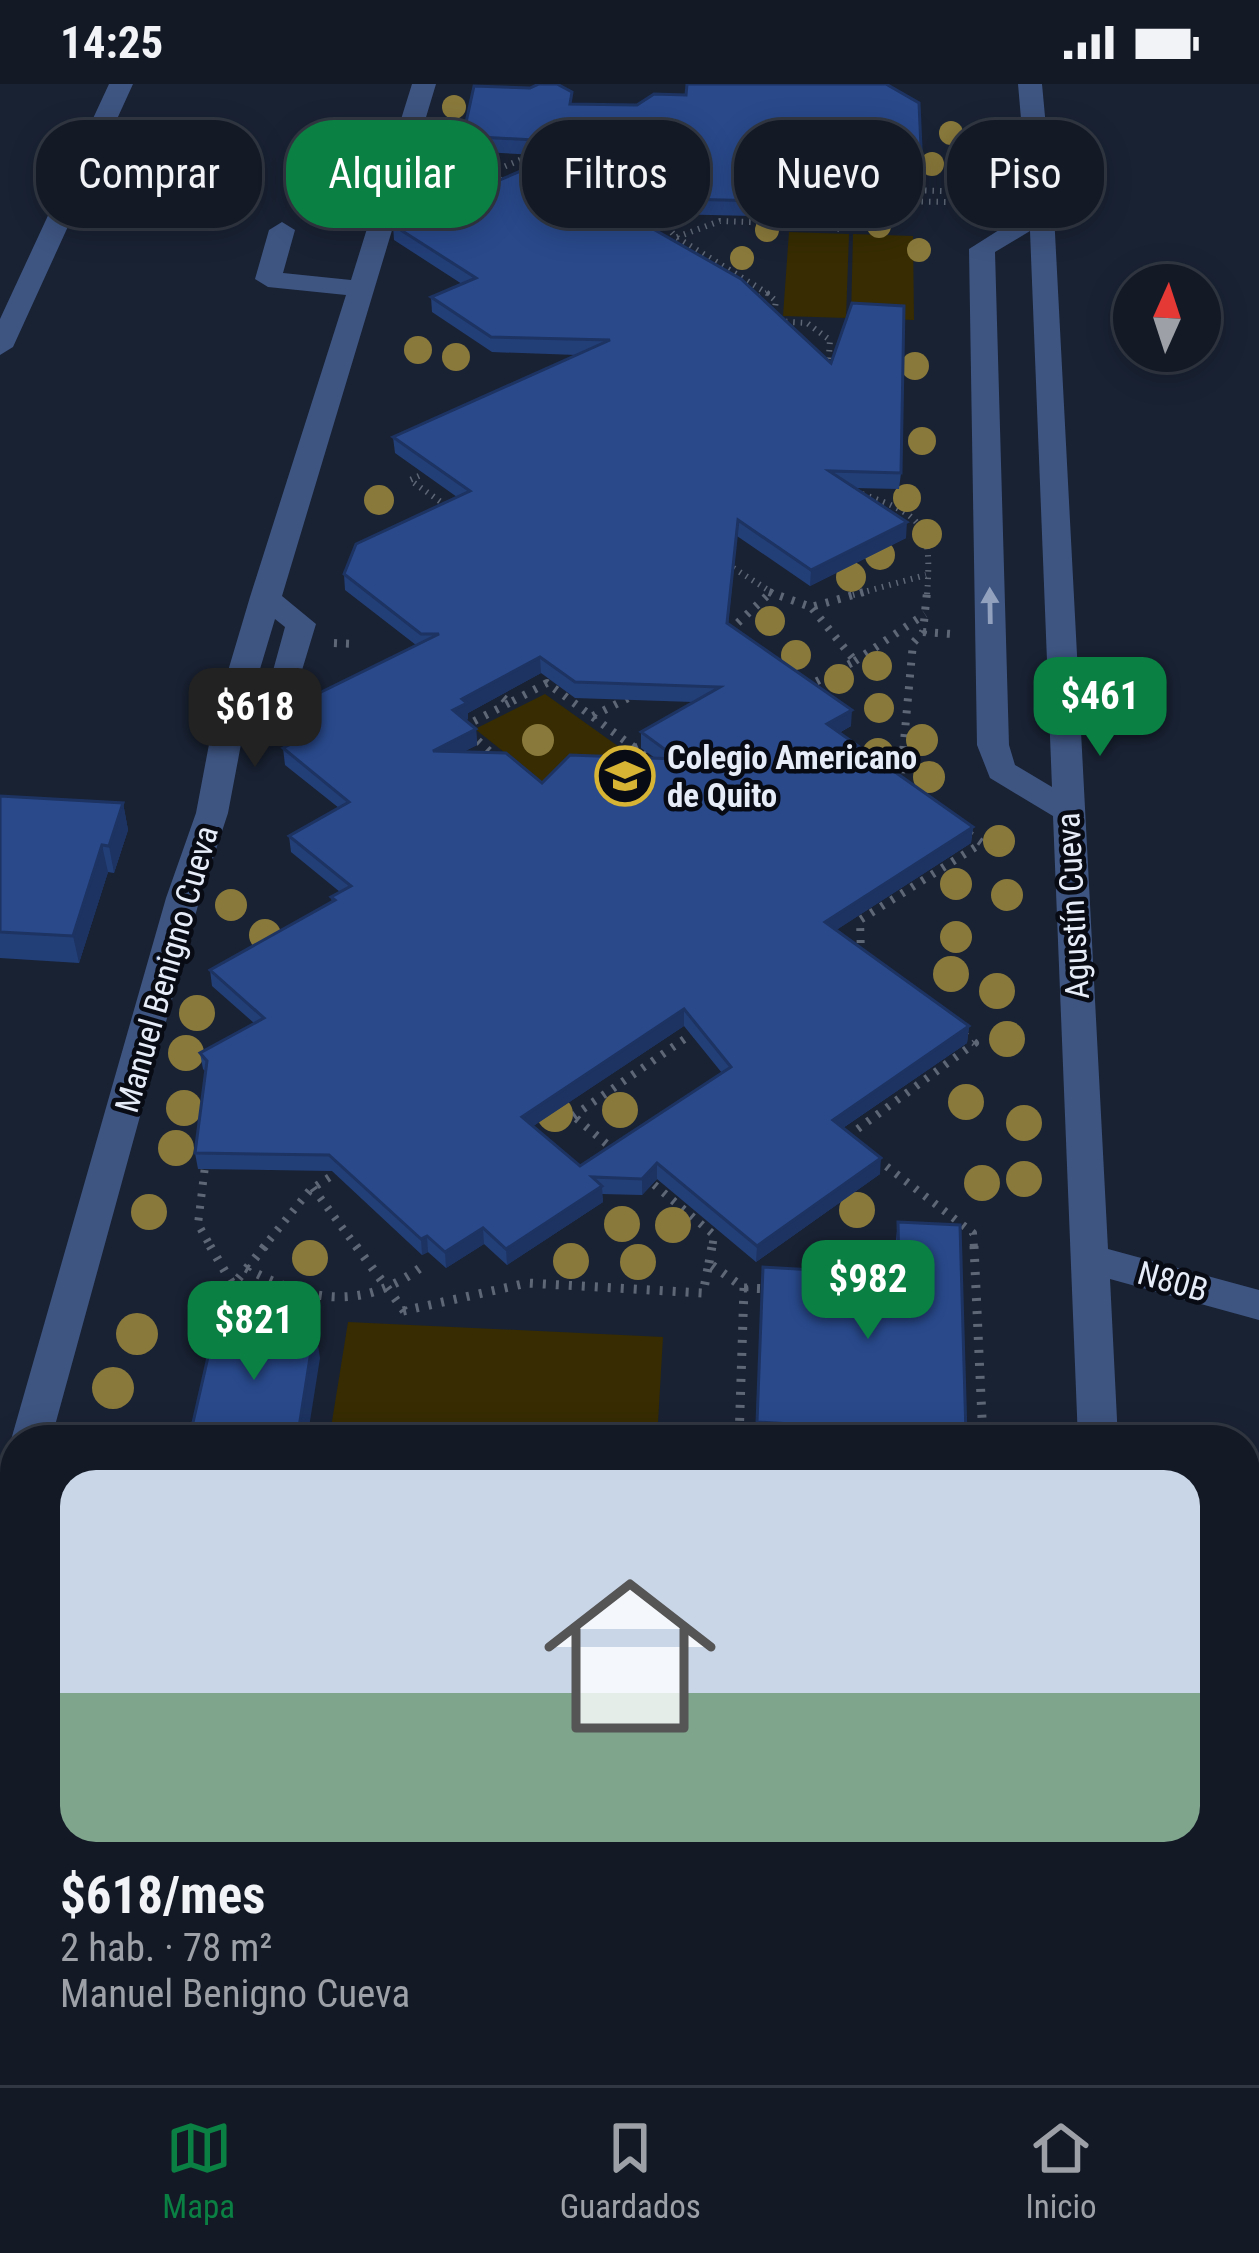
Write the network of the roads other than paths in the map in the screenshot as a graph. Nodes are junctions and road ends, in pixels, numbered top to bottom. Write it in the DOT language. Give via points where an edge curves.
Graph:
graph roads {
  1 [pos="122,84"];
  2 [pos="424,84"];
  3 [pos="1030,84"];
  4 [pos="1033,120"];
  5 [pos="1010,228"];
  6 [pos="1042,228"];
  7 [pos="282,230"];
  8 [pos="359,289"];
  9 [pos="0,347"];
  10 [pos="1068,809"];
  11 [pos="1088,1258"];
  12 [pos="1259,1305"];
  13 [pos="36,1425"];
  14 [pos="1097,1425"];
  1 -- 9 [label="street"];
  2 -- 8 [label="street, Manuel Benigno Cueva"];
  3 -- 4 [label="street, Agustín Cueva"];
  10 -- 5 [label="street, one-way" via="1001,771 993,745 982,249"];
  6 -- 10 [label="street, Agustín Cueva"];
  7 -- 8 [label="street" via="268,280"];
  8 -- 13 [label="street, Manuel Benigno Cueva" via="230,718 212,814"];
  10 -- 11 [label="street, Agustín Cueva"];
  11 -- 12 [label="street, N80B"];
  11 -- 14 [label="street, Agustín Cueva"];
}
